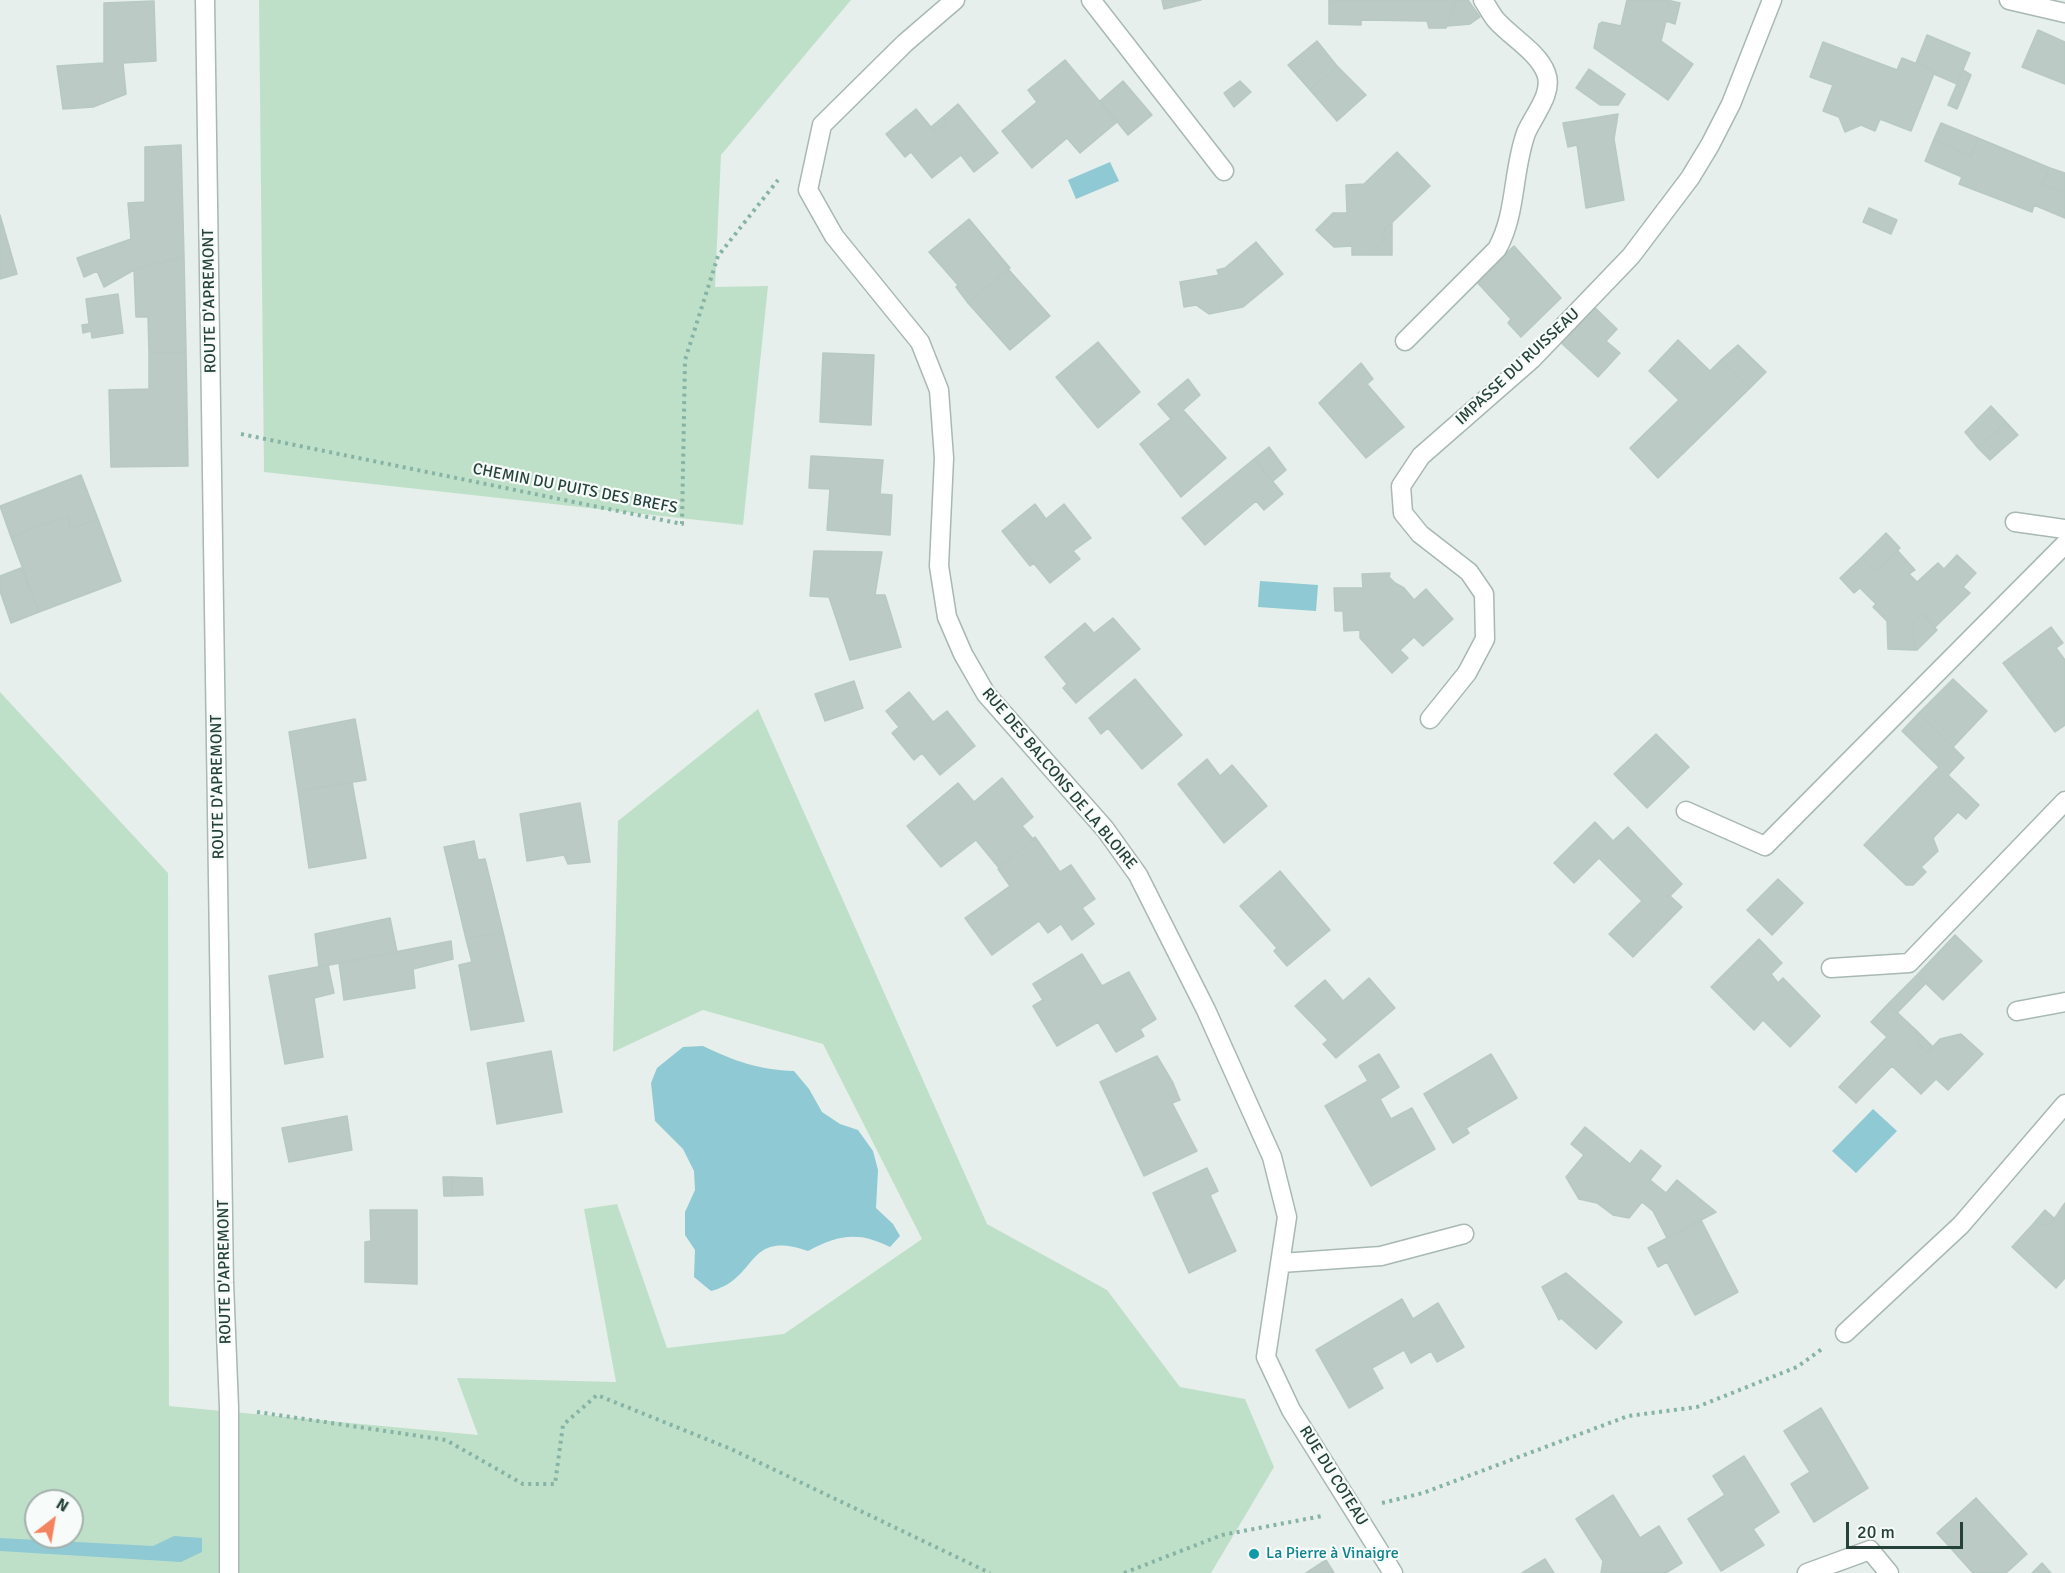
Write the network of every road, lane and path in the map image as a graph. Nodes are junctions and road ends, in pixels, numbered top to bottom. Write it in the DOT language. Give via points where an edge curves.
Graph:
graph roads {
  1 [pos="205,0"];
  2 [pos="955,0"];
  3 [pos="1091,0"];
  4 [pos="1483,0"];
  5 [pos="1772,0"];
  6 [pos="2009,0"];
  7 [pos="2065,13"];
  8 [pos="1224,171"];
  9 [pos="785,172"];
  10 [pos="1405,341"];
  11 [pos="212,428"];
  12 [pos="2016,522"];
  13 [pos="2065,529"];
  14 [pos="2065,544"];
  15 [pos="1430,719"];
  16 [pos="2065,801"];
  17 [pos="1686,811"];
  18 [pos="1832,968"];
  19 [pos="2065,1002"];
  20 [pos="2017,1011"];
  21 [pos="2065,1104"];
  22 [pos="1464,1234"];
  23 [pos="1281,1263"];
  24 [pos="1845,1334"];
  25 [pos="229,1407"];
  26 [pos="1292,1410"];
  27 [pos="1355,1510"];
  28 [pos="230,1573"];
  29 [pos="990,1573"];
  30 [pos="1124,1573"];
  31 [pos="1393,1573"];
  32 [pos="1807,1573"];
  33 [pos="1889,1573"];
  1 -- 11 [label="street, ROUTE D'APREMONT"];
  2 -- 23 [label="street, RUE DES BALCONS DE LA BLOIRE" via="822,125 808,190 834,236 920,342 939,390 944,458 939,566 947,617 959,645 986,694 1105,829 1138,875 1206,1010 1272,1157 1287,1217"];
  3 -- 8 [label="street"];
  4 -- 10 [label="street" via="1495,18 1541,64 1548,76 1547,92 1527,131 1518,160 1512,213 1497,249"];
  5 -- 15 [label="street, IMPASSE DU RUISSEAU" via="1710,145 1652,229 1532,359 1421,456 1401,486 1403,513 1420,534 1469,572 1484,594 1485,639 1467,673"];
  6 -- 7 [label="street"];
  9 -- 11 [label="path, CHEMIN DU PUITS DES BREFS" via="718,256 685,360 682,524"];
  11 -- 25 [label="street, ROUTE D'APREMONT"];
  12 -- 13 [label="street"];
  14 -- 17 [label="street" via="1766,846"];
  16 -- 18 [label="street" via="1909,963"];
  19 -- 20 [label="street"];
  21 -- 24 [label="street" via="1961,1225"];
  22 -- 23 [label="street" via="1381,1256"];
  23 -- 26 [label="street, RUE DES BALCONS DE LA BLOIRE" via="1266,1357"];
  24 -- 27 [label="path" via="1797,1367 1697,1407 1629,1416 1423,1493"];
  25 -- 28 [label="street, ROUTE D'APREMONT"];
  25 -- 29 [label="path" via="446,1440 523,1484 555,1484 563,1425 597,1395 731,1449"];
  26 -- 27 [label="street, RUE DU COTEAU"];
  27 -- 30 [label="path" via="1222,1535"];
  27 -- 31 [label="street, RUE DU COTEAU"];
  32 -- 33 [label="street" via="1870,1550"];
}
